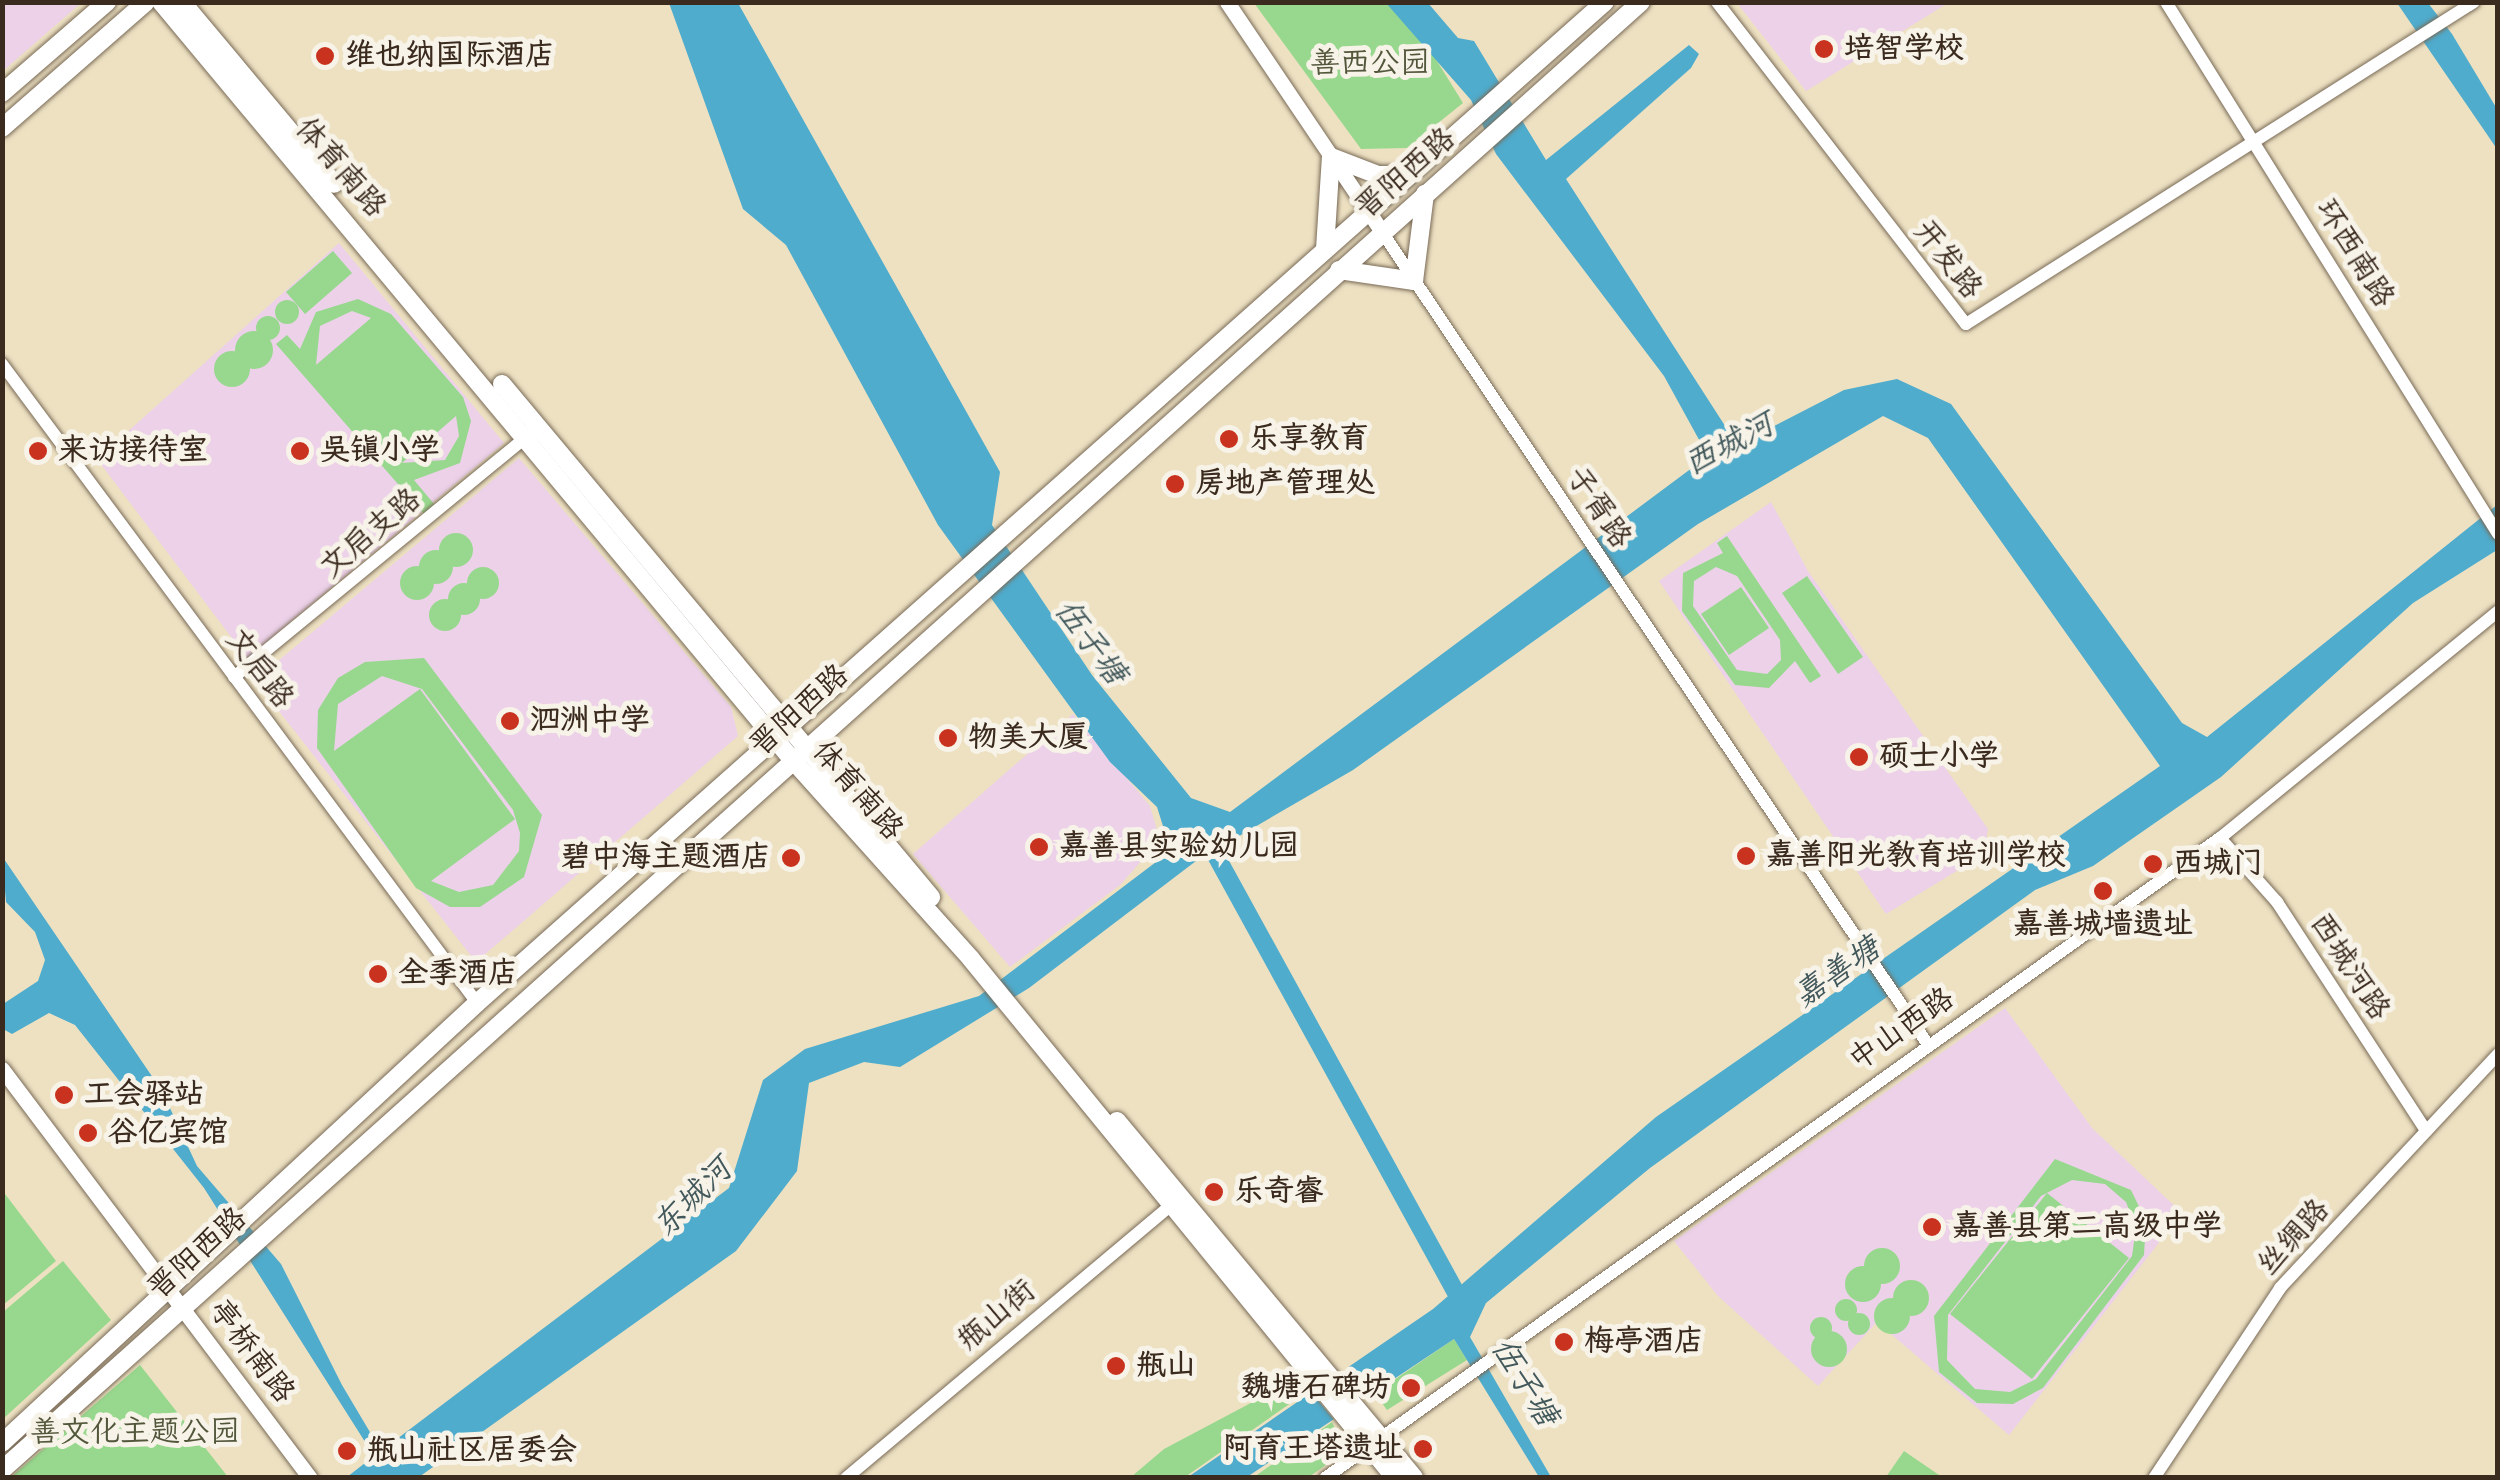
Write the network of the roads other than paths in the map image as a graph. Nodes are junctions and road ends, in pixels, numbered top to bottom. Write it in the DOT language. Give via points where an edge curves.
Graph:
graph roads {
  1 [pos="107,2"];
  2 [pos="146,2"];
  3 [pos="161,2"];
  4 [pos="182,2"];
  5 [pos="1227,2"];
  6 [pos="1605,2"];
  7 [pos="1641,2"];
  8 [pos="1717,2"];
  9 [pos="2166,2"];
  10 [pos="2474,2"];
  11 [pos="2,93"];
  12 [pos="2,128"];
  13 [pos="2256,144"];
  14 [pos="1331,156"];
  15 [pos="1410,175"];
  16 [pos="1425,194"];
  17 [pos="1368,212"];
  18 [pos="1382,232"];
  19 [pos="1325,250"];
  20 [pos="1339,270"];
  21 [pos="1414,281"];
  22 [pos="2,364"];
  23 [pos="532,431"];
  24 [pos="2498,534"];
  25 [pos="2498,611"];
  26 [pos="234,676"];
  27 [pos="783,730"];
  28 [pos="796,751"];
  29 [pos="2220,838"];
  30 [pos="477,1003"];
  31 [pos="1927,1043"];
  32 [pos="2498,1054"];
  33 [pos="2,1069"];
  34 [pos="2426,1132"];
  35 [pos="1177,1200"];
  36 [pos="176,1298"];
  37 [pos="1376,1437"];
  38 [pos="2,1443"];
  39 [pos="2,1470"];
  40 [pos="310,1478"];
  41 [pos="846,1478"];
  42 [pos="1326,1478"];
  43 [pos="1394,1478"];
  44 [pos="1414,1478"];
  45 [pos="2154,1478"];
  1 -- 11 [label="main road"];
  2 -- 12 [label="main road"];
  3 -- 23 [label="main road, 体育南路"];
  4 -- 23 [label="main road, 体育南路"];
  5 -- 14 [label="street, 子胥路"];
  6 -- 15 [label="main road, 晋阳西路"];
  7 -- 16 [label="main road, 晋阳西路"];
  8 -- 13 [label="street, 开发路" via="1966,324"];
  9 -- 13 [label="street, 环西南路"];
  10 -- 13 [label="street"];
  13 -- 24 [label="street, 环西南路"];
  14 -- 15 [label="main road" via="1378,176"];
  14 -- 17 [label="street, 子胥路"];
  14 -- 19 [label="main road"];
  15 -- 17 [label="main road, 晋阳西路"];
  16 -- 18 [label="main road, 晋阳西路"];
  16 -- 21 [label="main road"];
  17 -- 18 [label="street, 子胥路"];
  17 -- 19 [label="main road, 晋阳西路"];
  18 -- 20 [label="main road, 晋阳西路"];
  18 -- 21 [label="street, 子胥路"];
  19 -- 27 [label="main road, 晋阳西路"];
  20 -- 21 [label="main road"];
  20 -- 28 [label="main road, 晋阳西路"];
  21 -- 31 [label="street, 子胥路"];
  22 -- 26 [label="street, 文启路"];
  23 -- 26 [label="street, 文启支路"];
  23 -- 27 [label="main road, 体育南路"];
  25 -- 29 [label="street, 中山西路"];
  26 -- 30 [label="street, 文启路"];
  27 -- 28 [label="main road, 体育南路"];
  27 -- 30 [label="main road, 晋阳西路"];
  28 -- 35 [label="main road, 体育南路"];
  28 -- 36 [label="main road, 晋阳西路" via="234,1258"];
  29 -- 31 [label="street, 中山西路"];
  29 -- 34 [label="street, 西城河路" via="2277,902"];
  30 -- 36 [label="main road, 晋阳西路" via="254,1210"];
  31 -- 37 [label="street, 中山西路"];
  32 -- 34 [label="street, 丝绸路"];
  33 -- 36 [label="street, 亭桥南路"];
  34 -- 45 [label="street, 丝绸路" via="2280,1288"];
  35 -- 37 [label="main road, 体育南路"];
  35 -- 41 [label="street, 甁山街"];
  36 -- 38 [label="main road, 晋阳西路"];
  36 -- 39 [label="main road, 晋阳西路"];
  36 -- 40 [label="street, 亭桥南路"];
  37 -- 42 [label="street, 中山西路"];
  37 -- 43 [label="main road, 体育南路"];
  37 -- 44 [label="main road, 体育南路"];
}
